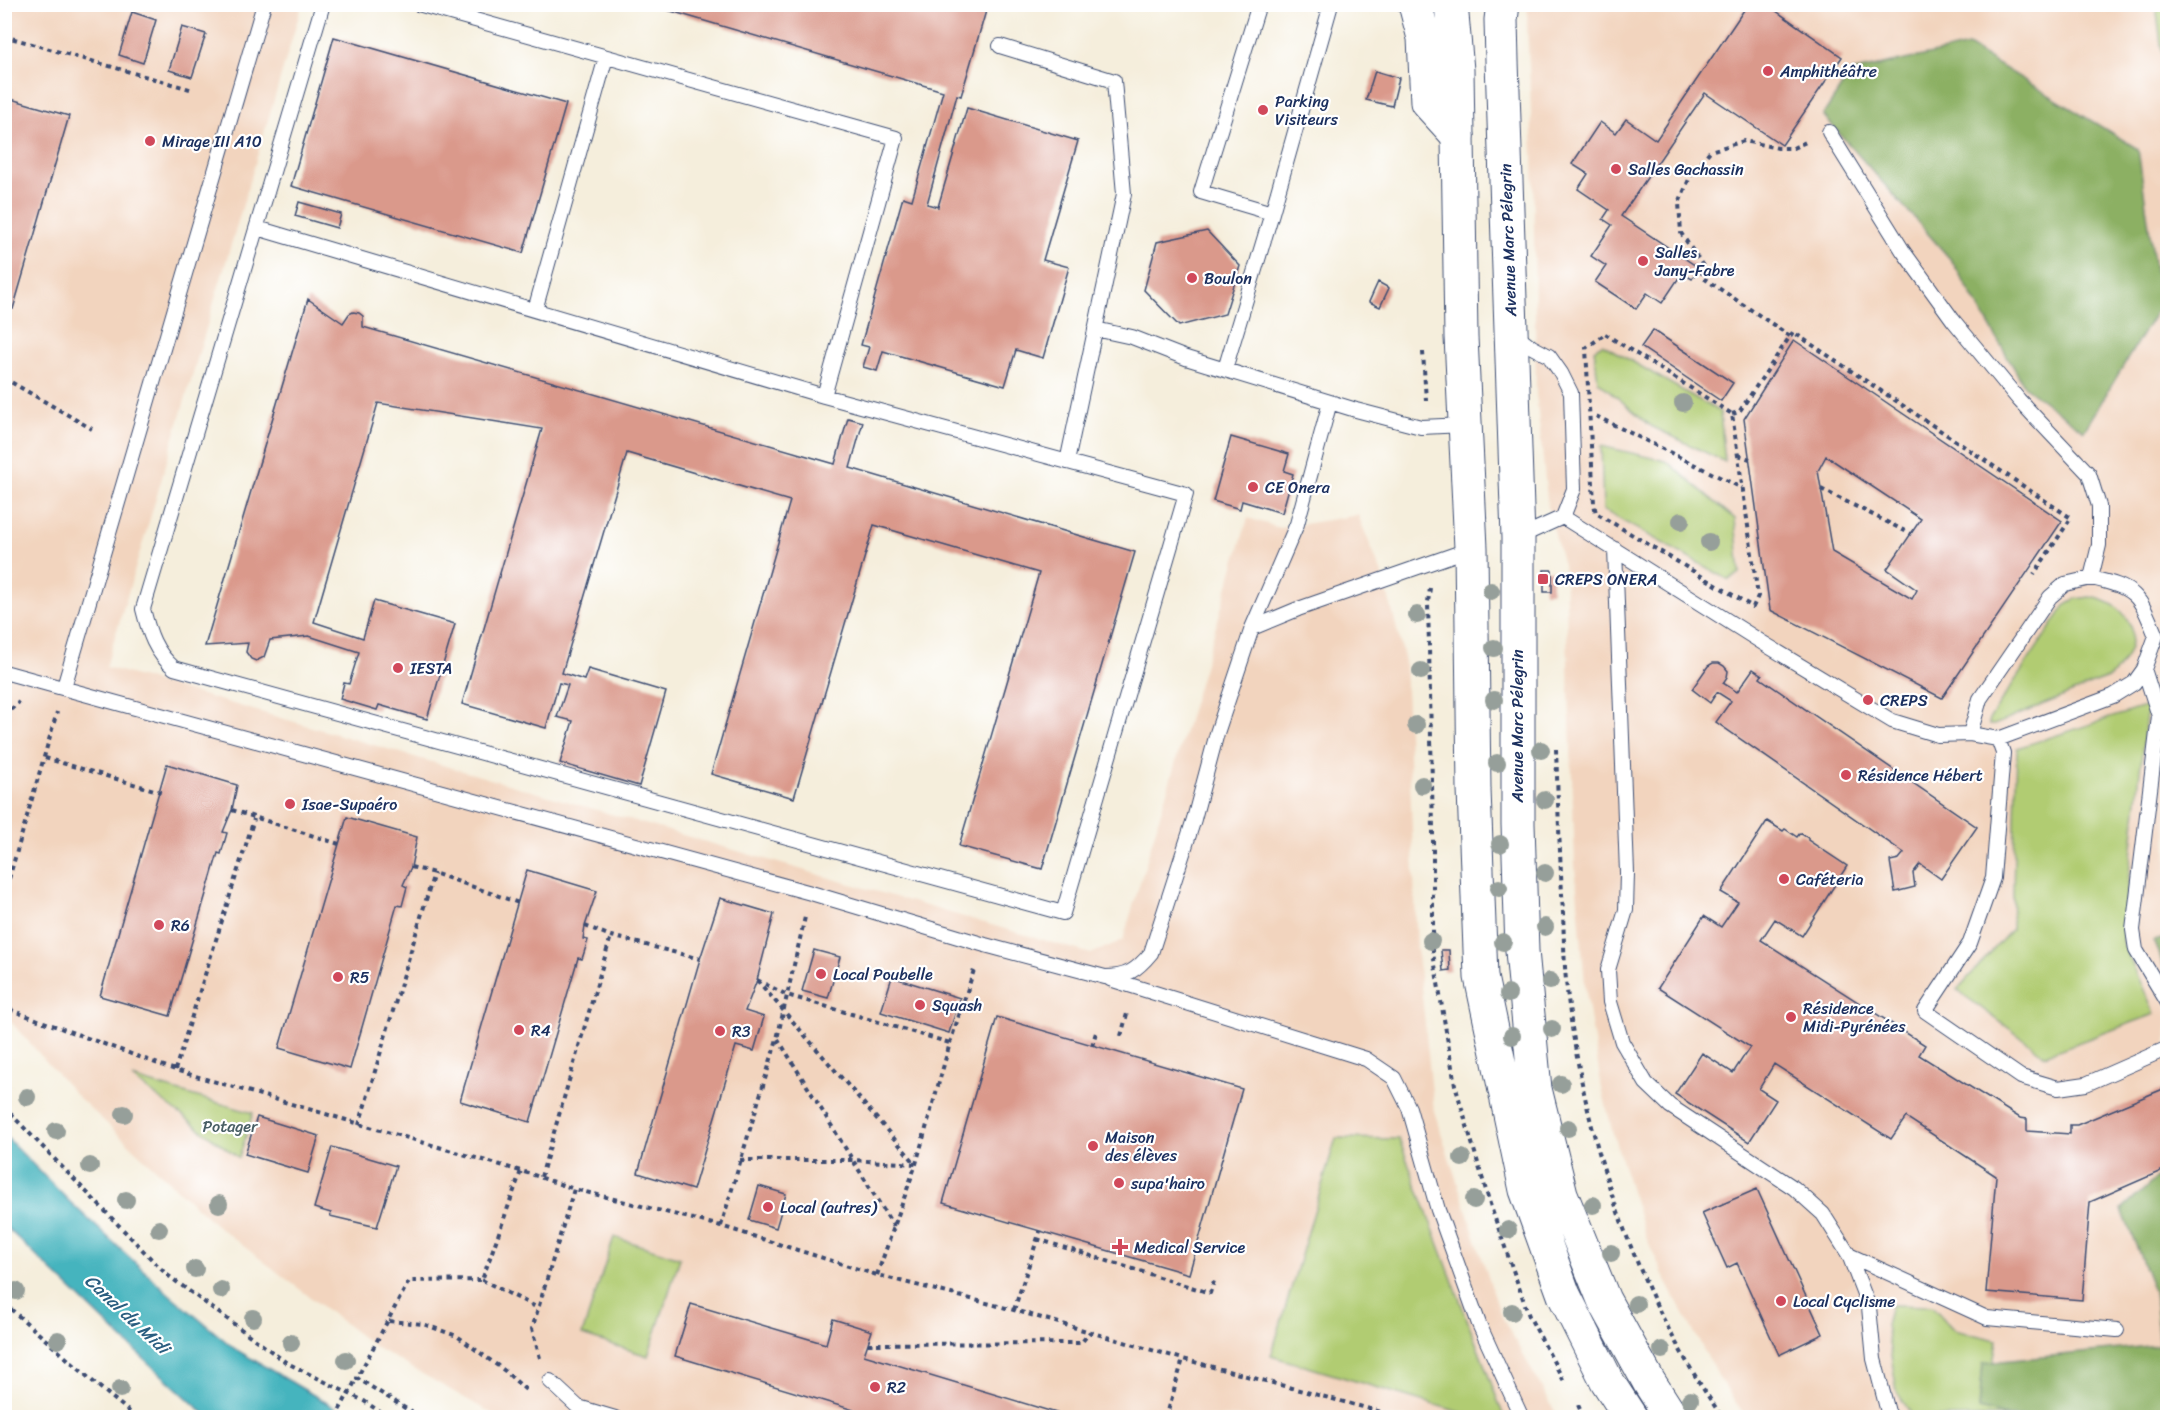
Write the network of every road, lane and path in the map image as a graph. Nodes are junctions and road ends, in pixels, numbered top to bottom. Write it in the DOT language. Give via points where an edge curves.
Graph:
graph roads {
  1 [pos="264,4"];
  2 [pos="323,4"];
  3 [pos="418,4"];
  4 [pos="1258,4"];
  5 [pos="1318,4"];
  6 [pos="1414,4"];
  7 [pos="1451,4"];
  8 [pos="1503,4"];
  9 [pos="4,36"];
  10 [pos="1000,46"];
  11 [pos="606,57"];
  12 [pos="193,90"];
  13 [pos="1829,132"];
  14 [pos="1458,136"];
  15 [pos="1272,213"];
  16 [pos="257,228"];
  17 [pos="535,310"];
  18 [pos="1095,329"];
  19 [pos="1510,330"];
  20 [pos="1790,336"];
  21 [pos="1225,369"];
  22 [pos="4,378"];
  23 [pos="824,396"];
  24 [pos="1330,402"];
  25 [pos="1589,413"];
  26 [pos="1732,414"];
  27 [pos="1466,425"];
  28 [pos="92,429"];
  29 [pos="1738,455"];
  30 [pos="1750,459"];
  31 [pos="1067,462"];
  32 [pos="1743,489"];
  33 [pos="1821,489"];
  34 [pos="1563,517"];
  35 [pos="1911,534"];
  36 [pos="1518,538"];
  37 [pos="1471,548"];
  38 [pos="1615,549"];
  39 [pos="2033,576"];
  40 [pos="2091,578"];
  41 [pos="1252,628"];
  42 [pos="2162,633"];
  43 [pos="2144,669"];
  44 [pos="4,672"];
  45 [pos="64,687"];
  46 [pos="1970,734"];
  47 [pos="1998,739"];
  48 [pos="45,758"];
  49 [pos="161,792"];
  50 [pos="232,810"];
  51 [pos="254,819"];
  52 [pos="339,844"];
  53 [pos="411,867"];
  54 [pos="434,873"];
  55 [pos="811,893"];
  56 [pos="4,896"];
  57 [pos="519,903"];
  58 [pos="585,927"];
  59 [pos="611,936"];
  60 [pos="985,945"];
  61 [pos="700,959"];
  62 [pos="1105,977"];
  63 [pos="787,994"];
  64 [pos="4,1002"];
  65 [pos="2168,1003"];
  66 [pos="1097,1029"];
  67 [pos="777,1039"];
  68 [pos="951,1043"];
  69 [pos="1092,1046"];
  70 [pos="2168,1048"];
  71 [pos="175,1070"];
  72 [pos="4,1107"];
  73 [pos="359,1125"];
  74 [pos="740,1160"];
  75 [pos="852,1160"];
  76 [pos="916,1164"];
  77 [pos="521,1171"];
  78 [pos="541,1177"];
  79 [pos="574,1189"];
  80 [pos="721,1226"];
  81 [pos="894,1227"];
  82 [pos="1040,1231"];
  83 [pos="1037,1239"];
  84 [pos="1849,1255"];
  85 [pos="877,1275"];
  86 [pos="482,1280"];
  87 [pos="1214,1281"];
  88 [pos="4,1303"];
  89 [pos="538,1308"];
  90 [pos="1014,1310"];
  91 [pos="389,1321"];
  92 [pos="2117,1330"];
  93 [pos="1090,1332"];
  94 [pos="868,1344"];
  95 [pos="1183,1359"];
  96 [pos="357,1378"];
  97 [pos="550,1382"];
  98 [pos="531,1395"];
  99 [pos="137,1418"];
  100 [pos="335,1418"];
  101 [pos="389,1418"];
  102 [pos="421,1418"];
  103 [pos="615,1418"];
  104 [pos="1166,1418"];
  105 [pos="1404,1418"];
  106 [pos="1522,1418"];
  107 [pos="1630,1418"];
  108 [pos="1672,1418"];
  109 [pos="1892,1418"];
  1 -- 45 [label="lane"];
  2 -- 16 [label="lane"];
  3 -- 11 [label="lane"];
  4 -- 15 [label="lane" via="1201,192"];
  5 -- 15 [label="lane" via="1330,8"];
  6 -- 14 [label="street" via="1424,38 1427,102"];
  7 -- 14 [label="street"];
  8 -- 19 [label="street, Avenue Marc Pélegrin"];
  9 -- 12 [label="path"];
  10 -- 18 [label="lane" via="1114,81 1124,194"];
  11 -- 17 [label="lane"];
  11 -- 23 [label="lane" via="896,138"];
  13 -- 20 [label="path" via="1793,148 1744,141 1710,151 1692,172 1679,203 1681,233 1703,266 1702,277"];
  13 -- 40 [label="lane" via="1903,252 1953,320 2019,400 2089,474 2099,506 2099,545"];
  14 -- 27 [label="street"];
  15 -- 21 [label="lane"];
  16 -- 17 [label="lane"];
  16 -- 31 [label="lane" via="143,609 162,658 174,668 1063,913 1186,494"];
  17 -- 23 [label="lane"];
  18 -- 21 [label="lane" via="1132,337"];
  18 -- 31 [label="lane"];
  19 -- 34 [label="lane" via="1549,356 1571,393 1574,489"];
  19 -- 36 [label="street, Avenue Marc Pélegrin"];
  20 -- 26 [label="path" via="1739,412"];
  20 -- 39 [label="path" via="1793,332 2072,518"];
  21 -- 24 [label="lane"];
  22 -- 28 [label="path"];
  23 -- 31 [label="lane"];
  24 -- 27 [label="lane" via="1420,427"];
  24 -- 41 [label="lane" via="1297,524"];
  25 -- 26 [label="path" via="1586,348 1605,334"];
  25 -- 32 [label="path"];
  25 -- 32 [label="path" via="1596,513 1753,607 1758,596"];
  26 -- 29 [label="path"];
  27 -- 37 [label="street"];
  29 -- 30 [label="path"];
  29 -- 32 [label="path"];
  33 -- 35 [label="path"];
  34 -- 36 [label="lane"];
  34 -- 38 [label="lane"];
  36 -- 108 [label="street, Avenue Marc Pélegrin" via="1522,951 1536,1089 1561,1194 1604,1300"];
  37 -- 41 [label="lane"];
  37 -- 107 [label="street" via="1473,790 1481,977 1526,1190 1564,1295"];
  38 -- 46 [label="lane" via="1892,721 1938,735"];
  38 -- 84 [label="lane" via="1627,873 1626,910 1608,970 1610,1002 1622,1042 1646,1083 1662,1099 1794,1188 1823,1214"];
  40 -- 42 [label="lane" via="2121,585 2143,603"];
  40 -- 46 [label="lane" via="2065,584 2050,597 1980,699"];
  41 -- 62 [label="lane" via="1151,953 1140,967 1121,977"];
  42 -- 43 [label="lane"];
  43 -- 47 [label="lane" via="2134,683 2113,696"];
  43 -- 65 [label="lane" via="2159,716 2133,930 2136,950"];
  44 -- 45 [label="lane"];
  45 -- 48 [label="path"];
  45 -- 55 [label="lane"];
  46 -- 47 [label="lane"];
  47 -- 70 [label="lane" via="2003,753 1993,879 1970,943 1925,1011 2021,1077 2058,1088 2086,1084"];
  48 -- 49 [label="path"];
  48 -- 56 [label="path"];
  50 -- 51 [label="path"];
  51 -- 52 [label="path"];
  51 -- 71 [label="path"];
  53 -- 54 [label="path"];
  54 -- 57 [label="path"];
  54 -- 73 [label="path"];
  55 -- 60 [label="lane"];
  55 -- 63 [label="path"];
  58 -- 59 [label="path"];
  59 -- 61 [label="path"];
  59 -- 78 [label="path"];
  60 -- 62 [label="lane"];
  60 -- 68 [label="path"];
  62 -- 106 [label="lane" via="1366,1059 1394,1078 1409,1108 1438,1210 1479,1324"];
  63 -- 67 [label="path"];
  63 -- 68 [label="path"];
  63 -- 76 [label="path, bridge" via="757,980"];
  64 -- 71 [label="path" via="11,1010"];
  66 -- 69 [label="path"];
  67 -- 74 [label="path"];
  67 -- 75 [label="path"];
  68 -- 76 [label="path"];
  71 -- 73 [label="path"];
  72 -- 101 [label="path" via="166,1274 287,1362"];
  73 -- 77 [label="path"];
  74 -- 75 [label="path"];
  74 -- 80 [label="path"];
  75 -- 76 [label="path"];
  75 -- 81 [label="path"];
  76 -- 81 [label="path"];
  77 -- 78 [label="path"];
  77 -- 86 [label="path"];
  78 -- 79 [label="path"];
  79 -- 80 [label="path"];
  79 -- 89 [label="path"];
  80 -- 85 [label="path"];
  81 -- 85 [label="path"];
  82 -- 83 [label="path"];
  83 -- 87 [label="path" via="1210,1293"];
  83 -- 90 [label="path"];
  84 -- 92 [label="lane" via="1987,1318"];
  84 -- 109 [label="lane" via="1869,1307 1874,1359"];
  85 -- 90 [label="path"];
  86 -- 89 [label="path"];
  86 -- 91 [label="path" via="409,1281"];
  88 -- 99 [label="path"];
  89 -- 97 [label="path" via="532,1329"];
  90 -- 93 [label="path"];
  91 -- 96 [label="path"];
  91 -- 98 [label="path" via="423,1324 457,1336"];
  93 -- 94 [label="path" via="1081,1343"];
  93 -- 95 [label="path"];
  95 -- 104 [label="path"];
  95 -- 105 [label="path"];
  96 -- 100 [label="path, bridge"];
  96 -- 102 [label="path"];
  97 -- 103 [label="lane" via="578,1407"];
}
